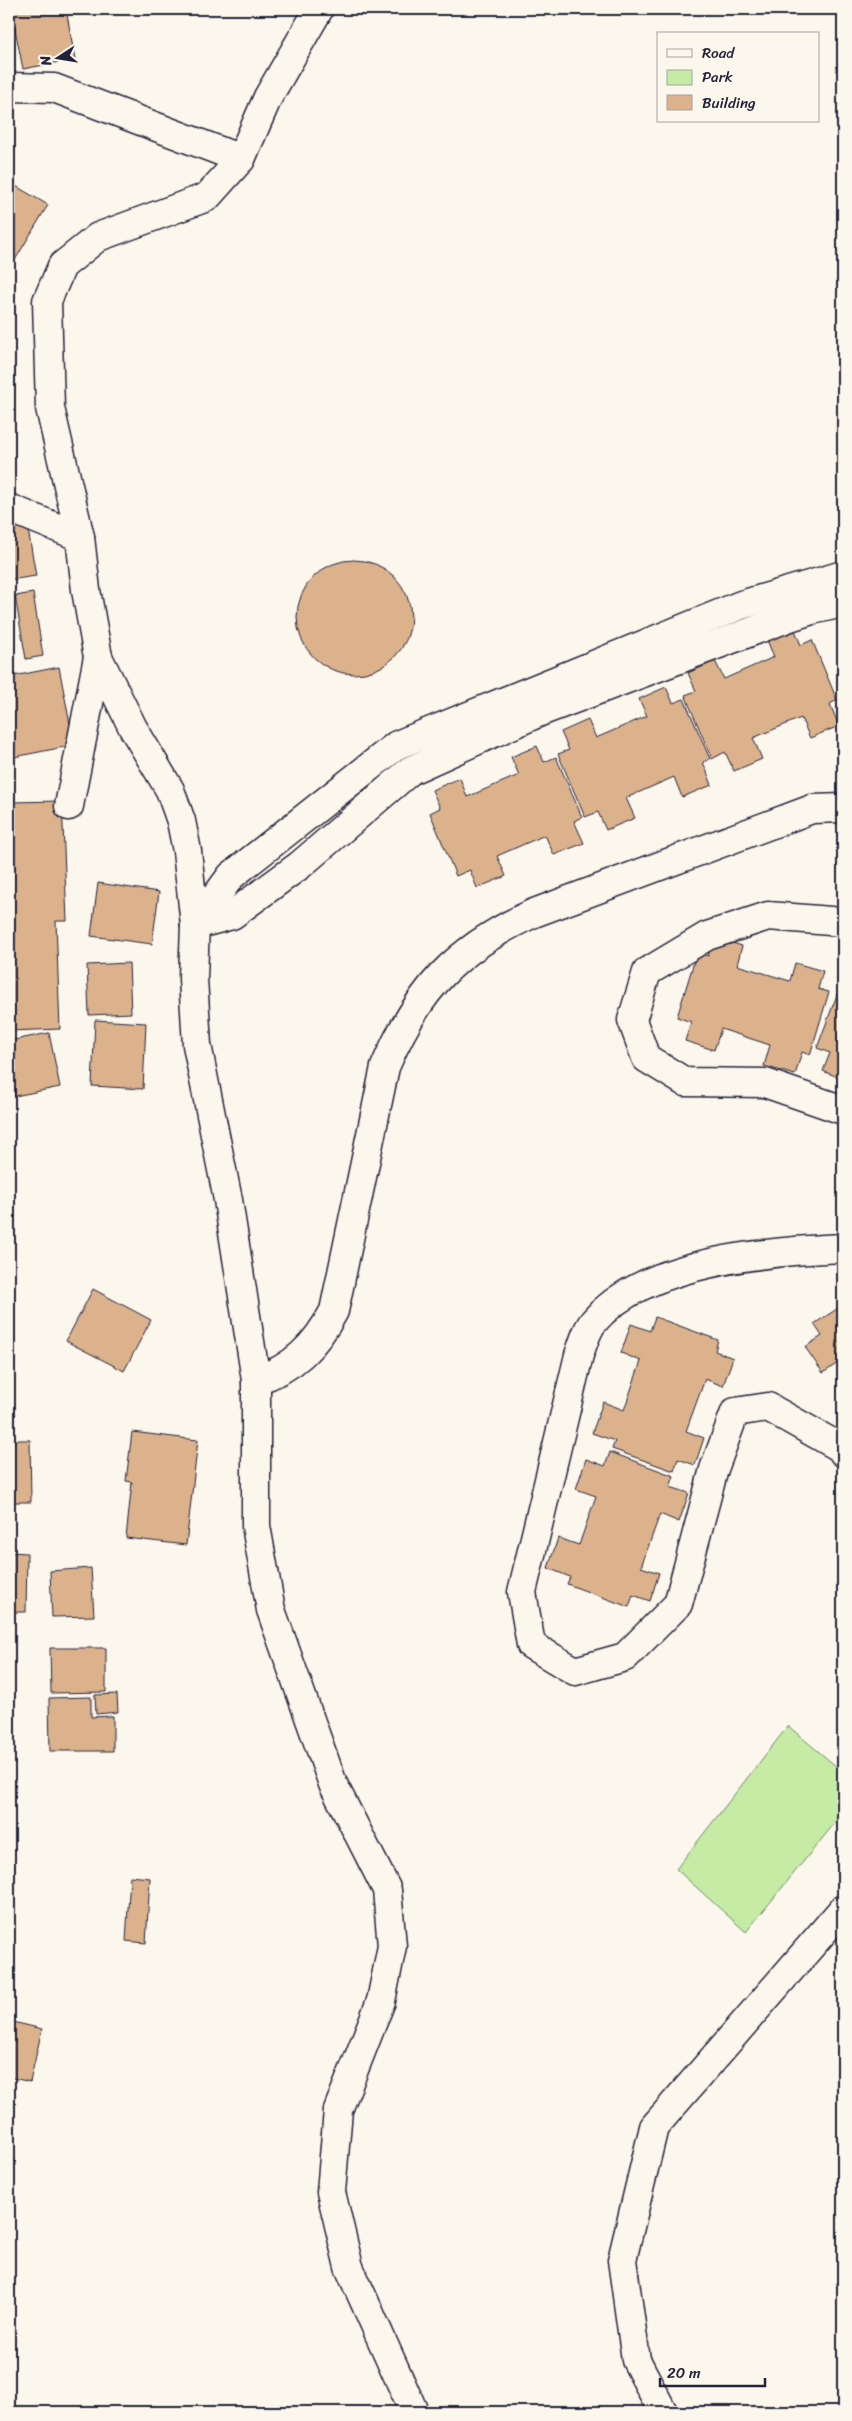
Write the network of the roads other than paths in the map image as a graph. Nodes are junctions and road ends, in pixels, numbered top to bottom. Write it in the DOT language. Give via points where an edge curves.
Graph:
graph roads {
  1 [pos="319,9"];
  2 [pos="9,87"];
  3 [pos="241,159"];
  4 [pos="9,508"];
  5 [pos="80,537"];
  6 [pos="843,575"];
  7 [pos="843,603"];
  8 [pos="98,657"];
  9 [pos="70,806"];
  10 [pos="843,808"];
  11 [pos="843,922"];
  12 [pos="194,925"];
  13 [pos="843,1110"];
  14 [pos="843,1248"];
  15 [pos="256,1380"];
  16 [pos="843,1452"];
  17 [pos="843,1909"];
  18 [pos="414,2412"];
  19 [pos="663,2412"];
  1 -- 3 [label="street" via="268,97"];
  2 -- 3 [label="street" via="54,88"];
  3 -- 5 [label="street" via="207,197 98,237 62,266 47,301 50,408"];
  4 -- 5 [label="street"];
  5 -- 8 [label="street"];
  6 -- 12 [label="street" via="741,605 397,745 231,876"];
  7 -- 12 [label="street" via="790,617 559,705 411,770 300,865 232,915"];
  8 -- 9 [label="street"];
  8 -- 12 [label="street" via="133,728 170,790 187,851"];
  10 -- 15 [label="street" via="812,809 534,913 500,928 442,973 399,1033 385,1067 334,1311 309,1349 278,1372"];
  11 -- 13 [label="street" via="768,916 707,936 647,972 632,1020 646,1058 685,1082 765,1083"];
  12 -- 15 [label="street" via="197,1044 228,1200"];
  14 -- 16 [label="street" via="738,1257 675,1273 619,1297 593,1321 579,1355 522,1592 531,1645 575,1671 617,1660 625,1657 678,1604 714,1469 735,1412 768,1407"];
  15 -- 18 [label="street" via="256,1526 271,1610 332,1784 387,1890 392,1946 381,2001 338,2110 331,2192 348,2267"];
  17 -- 19 [label="street" via="654,2126 622,2260 636,2360"];
}
